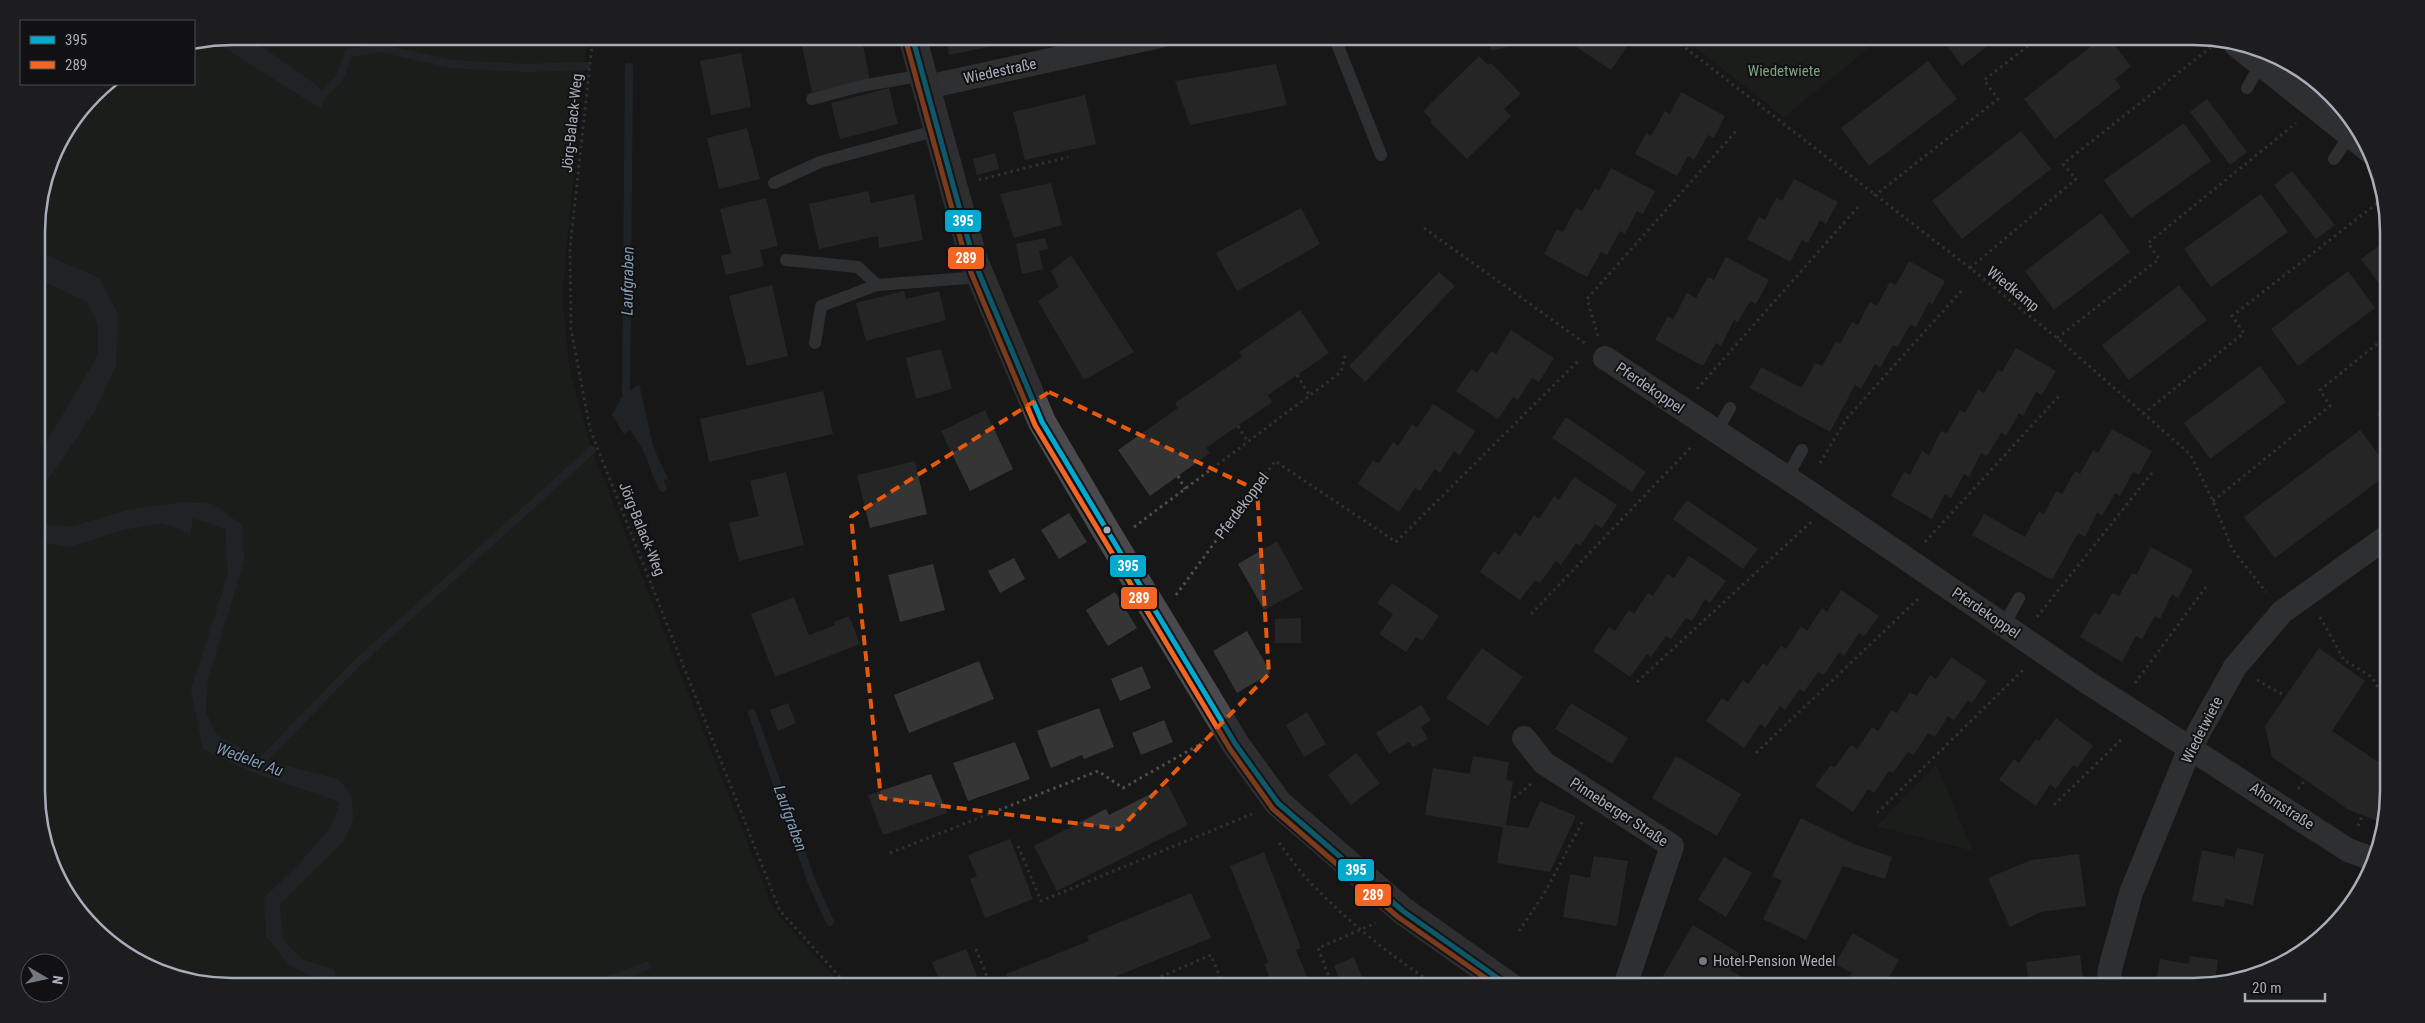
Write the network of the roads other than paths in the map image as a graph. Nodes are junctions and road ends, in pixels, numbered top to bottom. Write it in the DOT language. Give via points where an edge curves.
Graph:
graph roads {
  1 [pos="915,45"];
  2 [pos="1113,45"];
  3 [pos="1338,45"];
  4 [pos="2244,52"];
  5 [pos="2260,65"];
  6 [pos="926,81"];
  7 [pos="2247,88"];
  8 [pos="812,99"];
  9 [pos="938,130"];
  10 [pos="2349,136"];
  11 [pos="2357,142"];
  12 [pos="1381,155"];
  13 [pos="2334,159"];
  14 [pos="774,183"];
  15 [pos="786,260"];
  16 [pos="981,277"];
  17 [pos="877,286"];
  18 [pos="815,343"];
  19 [pos="1605,358"];
  20 [pos="1730,408"];
  21 [pos="1713,430"];
  22 [pos="1802,450"];
  23 [pos="1790,485"];
  24 [pos="2380,542"];
  25 [pos="2019,598"];
  26 [pos="2012,631"];
  27 [pos="1524,738"];
  28 [pos="2190,748"];
  29 [pos="2368,857"];
  30 [pos="1498,978"];
  31 [pos="1628,978"];
  32 [pos="2109,978"];
  1 -- 6 [label="main road"];
  2 -- 6 [label="street, Wiedestraße"];
  3 -- 12 [label="lane"];
  4 -- 5 [label="street"];
  5 -- 7 [label="lane"];
  5 -- 10 [label="street"];
  6 -- 8 [label="lane" via="861,86"];
  6 -- 9 [label="main road"];
  9 -- 14 [label="lane" via="820,162"];
  9 -- 16 [label="main road"];
  10 -- 11 [label="street"];
  10 -- 13 [label="lane"];
  15 -- 17 [label="lane" via="858,267"];
  16 -- 17 [label="lane"];
  16 -- 30 [label="main road" via="1042,422 1227,730 1278,803 1403,911"];
  17 -- 18 [label="lane" via="821,306"];
  19 -- 21 [label="street, Pferdekoppel"];
  20 -- 21 [label="lane"];
  21 -- 23 [label="street, Pferdekoppel"];
  22 -- 23 [label="lane"];
  23 -- 26 [label="street, Pferdekoppel"];
  24 -- 28 [label="street, Wiedetwiete" via="2282,612 2235,667"];
  25 -- 26 [label="lane"];
  26 -- 28 [label="street, Pferdekoppel"];
  27 -- 31 [label="street, Pinneberger Straße" via="1544,763 1672,846"];
  28 -- 29 [label="street, Ahornstraße" via="2348,850"];
  28 -- 32 [label="street, Wiedetwiete" via="2131,892"];
}
